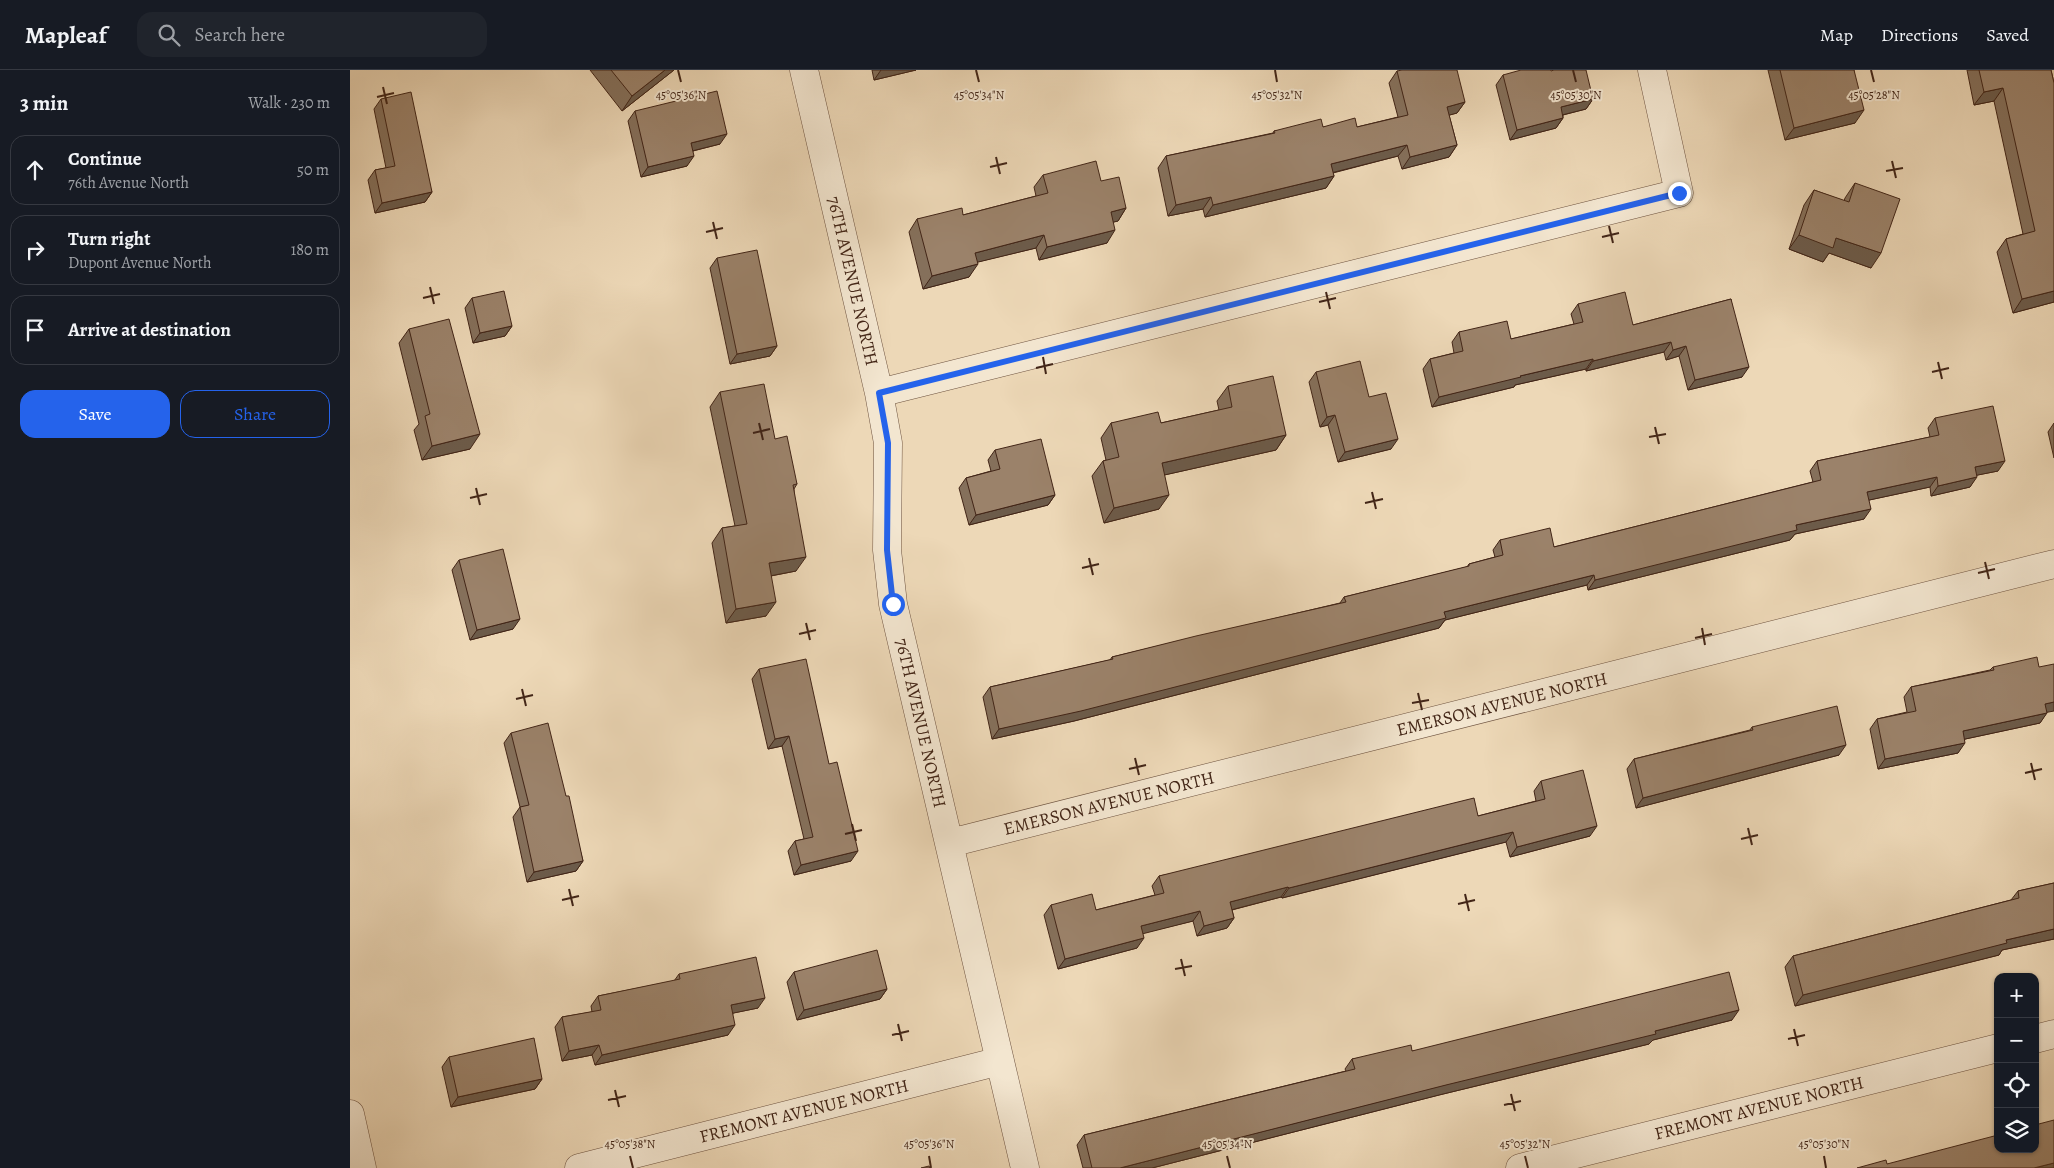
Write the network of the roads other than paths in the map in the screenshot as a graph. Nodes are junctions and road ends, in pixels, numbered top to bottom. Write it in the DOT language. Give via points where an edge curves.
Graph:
graph roads {
  1 [pos="804,70"];
  2 [pos="1652,70"];
  3 [pos="879,393"];
  4 [pos="2054,564"];
  5 [pos="950,844"];
  6 [pos="2054,1034"];
  7 [pos="2039,1038"];
  8 [pos="1994,1049"];
  9 [pos="1000,1061"];
  10 [pos="350,1114"];
  11 [pos="362,1168"];
  12 [pos="579,1168"];
  13 [pos="1025,1168"];
  14 [pos="1520,1168"];
  1 -- 3 [label="street, 76TH AVENUE NORTH"];
  2 -- 3 [label="street" via="1679,193"];
  3 -- 5 [label="street, 76TH AVENUE NORTH" via="888,443 887,550 893,604"];
  4 -- 5 [label="street, EMERSON AVENUE NORTH"];
  5 -- 9 [label="street, 76TH AVENUE NORTH"];
  6 -- 7 [label="street"];
  8 -- 14 [label="street, FREMONT AVENUE NORTH"];
  9 -- 12 [label="street, FREMONT AVENUE NORTH"];
  9 -- 13 [label="street, 76TH AVENUE NORTH"];
  10 -- 11 [label="street"];
}
